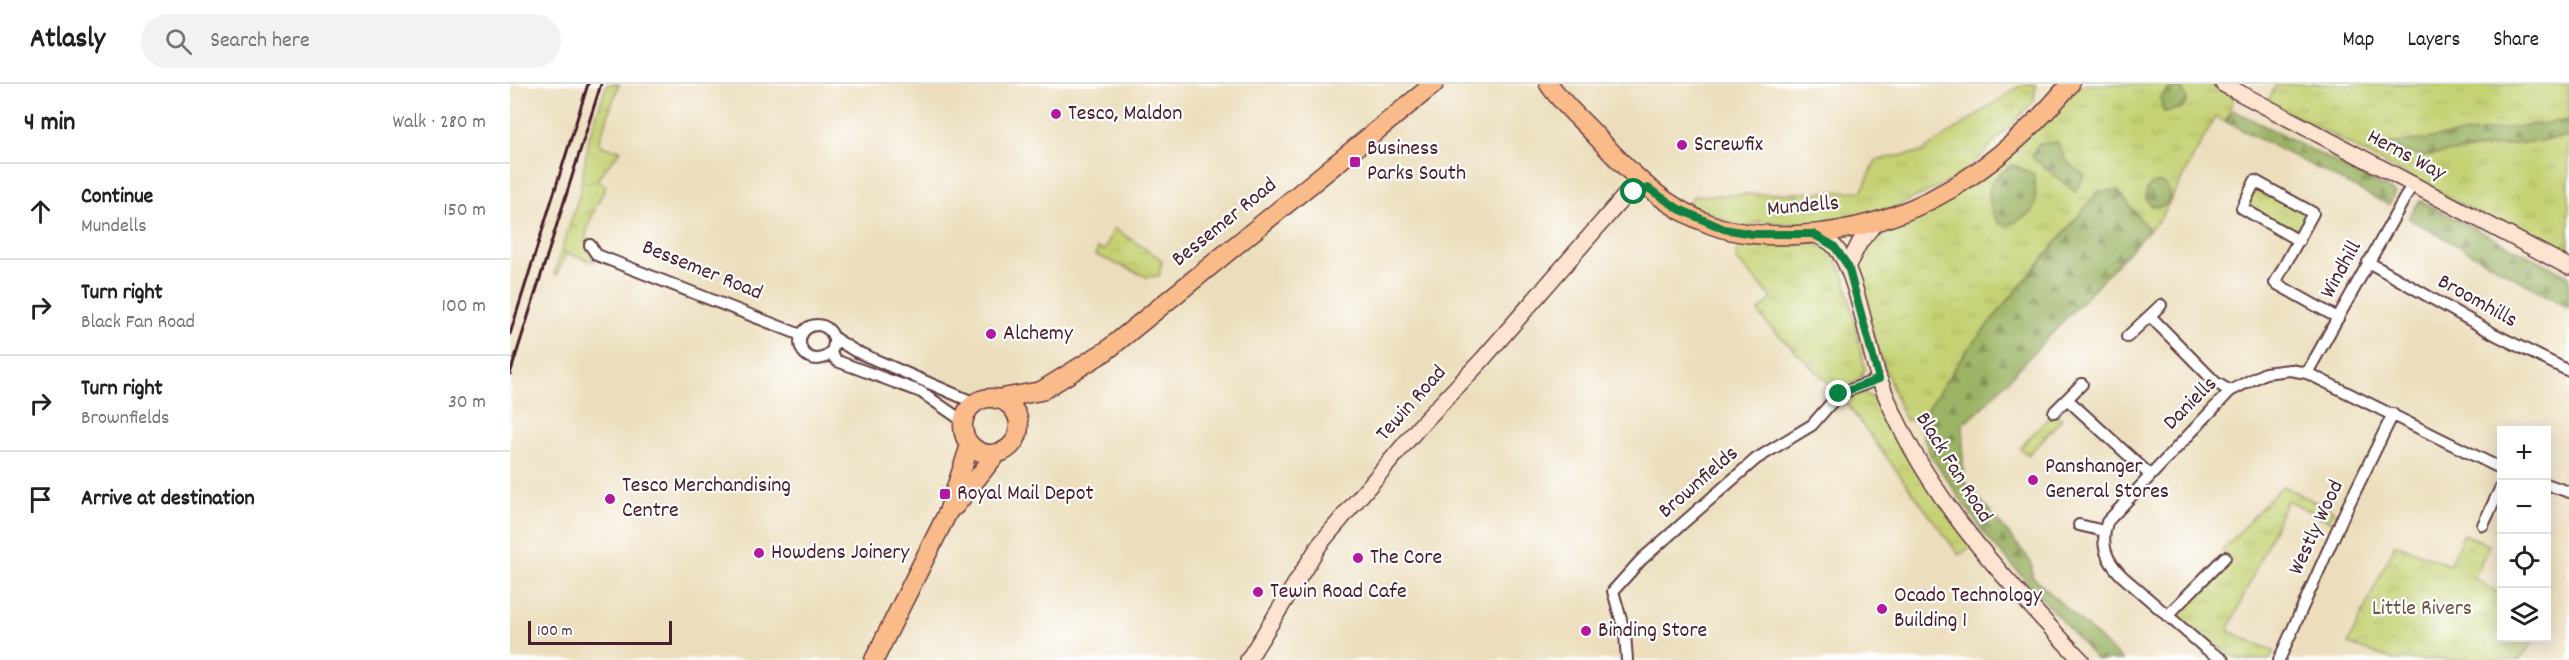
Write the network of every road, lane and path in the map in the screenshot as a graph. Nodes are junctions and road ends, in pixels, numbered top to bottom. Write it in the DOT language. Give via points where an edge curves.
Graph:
graph roads {
  1 [pos="1434,84"];
  2 [pos="2070,84"];
  3 [pos="2223,84"];
  4 [pos="1548,85"];
  5 [pos="1627,170"];
  6 [pos="2412,185"];
  7 [pos="1648,188"];
  8 [pos="1628,192"];
  9 [pos="1876,222"];
  10 [pos="1813,234"];
  11 [pos="2299,241"];
  12 [pos="590,245"];
  13 [pos="2368,262"];
  14 [pos="1848,266"];
  15 [pos="2569,267"];
  16 [pos="2161,305"];
  17 [pos="2150,316"];
  18 [pos="2338,318"];
  19 [pos="801,335"];
  20 [pos="2127,337"];
  21 [pos="834,338"];
  22 [pos="830,353"];
  23 [pos="2569,371"];
  24 [pos="2307,373"];
  25 [pos="1879,379"];
  26 [pos="2082,384"];
  27 [pos="1041,391"];
  28 [pos="2230,391"];
  29 [pos="997,399"];
  30 [pos="2068,400"];
  31 [pos="975,403"];
  32 [pos="2054,412"];
  33 [pos="2393,414"];
  34 [pos="1017,418"];
  35 [pos="963,421"];
  36 [pos="970,445"];
  37 [pos="997,453"];
  38 [pos="2497,466"];
  39 [pos="2149,474"];
  40 [pos="2551,485"];
  41 [pos="2569,492"];
  42 [pos="2497,496"];
  43 [pos="948,512"];
  44 [pos="2079,525"];
  45 [pos="2483,525"];
  46 [pos="2104,531"];
  47 [pos="2225,557"];
  48 [pos="2167,616"];
  49 [pos="874,660"];
  50 [pos="1248,660"];
  51 [pos="1627,660"];
  52 [pos="2081,660"];
  53 [pos="2223,660"];
  54 [pos="2279,660"];
  1 -- 27 [label="main road, Bessemer Road" via="1106,351"];
  2 -- 9 [label="main road, Mundells" via="2030,129 1992,163 1944,193"];
  3 -- 6 [label="street, Herns Way"];
  4 -- 5 [label="main road, Mundells"];
  5 -- 7 [label="main road, Mundells"];
  5 -- 8 [label="street"];
  6 -- 13 [label="street, Windhill"];
  6 -- 15 [label="street, Herns Way"];
  7 -- 8 [label="street"];
  7 -- 10 [label="main road, Mundells" via="1679,209 1724,229 1753,234"];
  8 -- 50 [label="street, Tewin Road" via="1320,544"];
  9 -- 10 [label="main road, Mundells"];
  9 -- 14 [label="street"];
  10 -- 14 [label="street, Black Fan Road" via="1834,246"];
  11 -- 11 [label="street" via="2242,208 2255,181 2313,213"];
  11 -- 18 [label="street" via="2275,283"];
  12 -- 19 [label="street, Bessemer Road" via="597,255"];
  13 -- 18 [label="street, Windhill"];
  13 -- 23 [label="street, Broomhills" via="2496,335"];
  14 -- 25 [label="street, Black Fan Road"];
  16 -- 17 [label="street"];
  17 -- 20 [label="street"];
  17 -- 28 [label="street" via="2216,382"];
  18 -- 24 [label="street, Windhill"];
  19 -- 21 [label="street" via="809,327 822,325"];
  19 -- 22 [label="street" via="802,350 810,358"];
  21 -- 22 [label="street"];
  21 -- 31 [label="street" via="855,351"];
  22 -- 35 [label="street" via="837,361 921,392"];
  24 -- 28 [label="street, Daniells" via="2265,373"];
  24 -- 33 [label="street, Daniells"];
  25 -- 51 [label="street, Brownfields" via="1839,394 1812,425 1756,459 1641,560 1612,591 1625,634"];
  25 -- 52 [label="street, Black Fan Road" via="1918,461 1975,545"];
  26 -- 30 [label="street"];
  27 -- 29 [label="main road, Bessemer Road"];
  27 -- 34 [label="main road, Bessemer Road"];
  28 -- 39 [label="street, Daniells"];
  29 -- 31 [label="main road"];
  29 -- 34 [label="main road" via="1009,405"];
  30 -- 32 [label="street"];
  30 -- 39 [label="street"];
  31 -- 35 [label="main road"];
  33 -- 38 [label="street, Daniells"];
  33 -- 54 [label="street, Westly Wood"];
  34 -- 37 [label="main road" via="1014,443"];
  35 -- 36 [label="main road"];
  36 -- 37 [label="main road" via="985,454"];
  36 -- 43 [label="main road"];
  37 -- 43 [label="main road"];
  39 -- 46 [label="street, Daniells" via="2107,522"];
  40 -- 41 [label="street"];
  42 -- 45 [label="street"];
  43 -- 49 [label="main road"];
  44 -- 46 [label="street"];
  46 -- 48 [label="street" via="2103,547 2110,564"];
  47 -- 48 [label="street"];
  48 -- 53 [label="street"];
}
